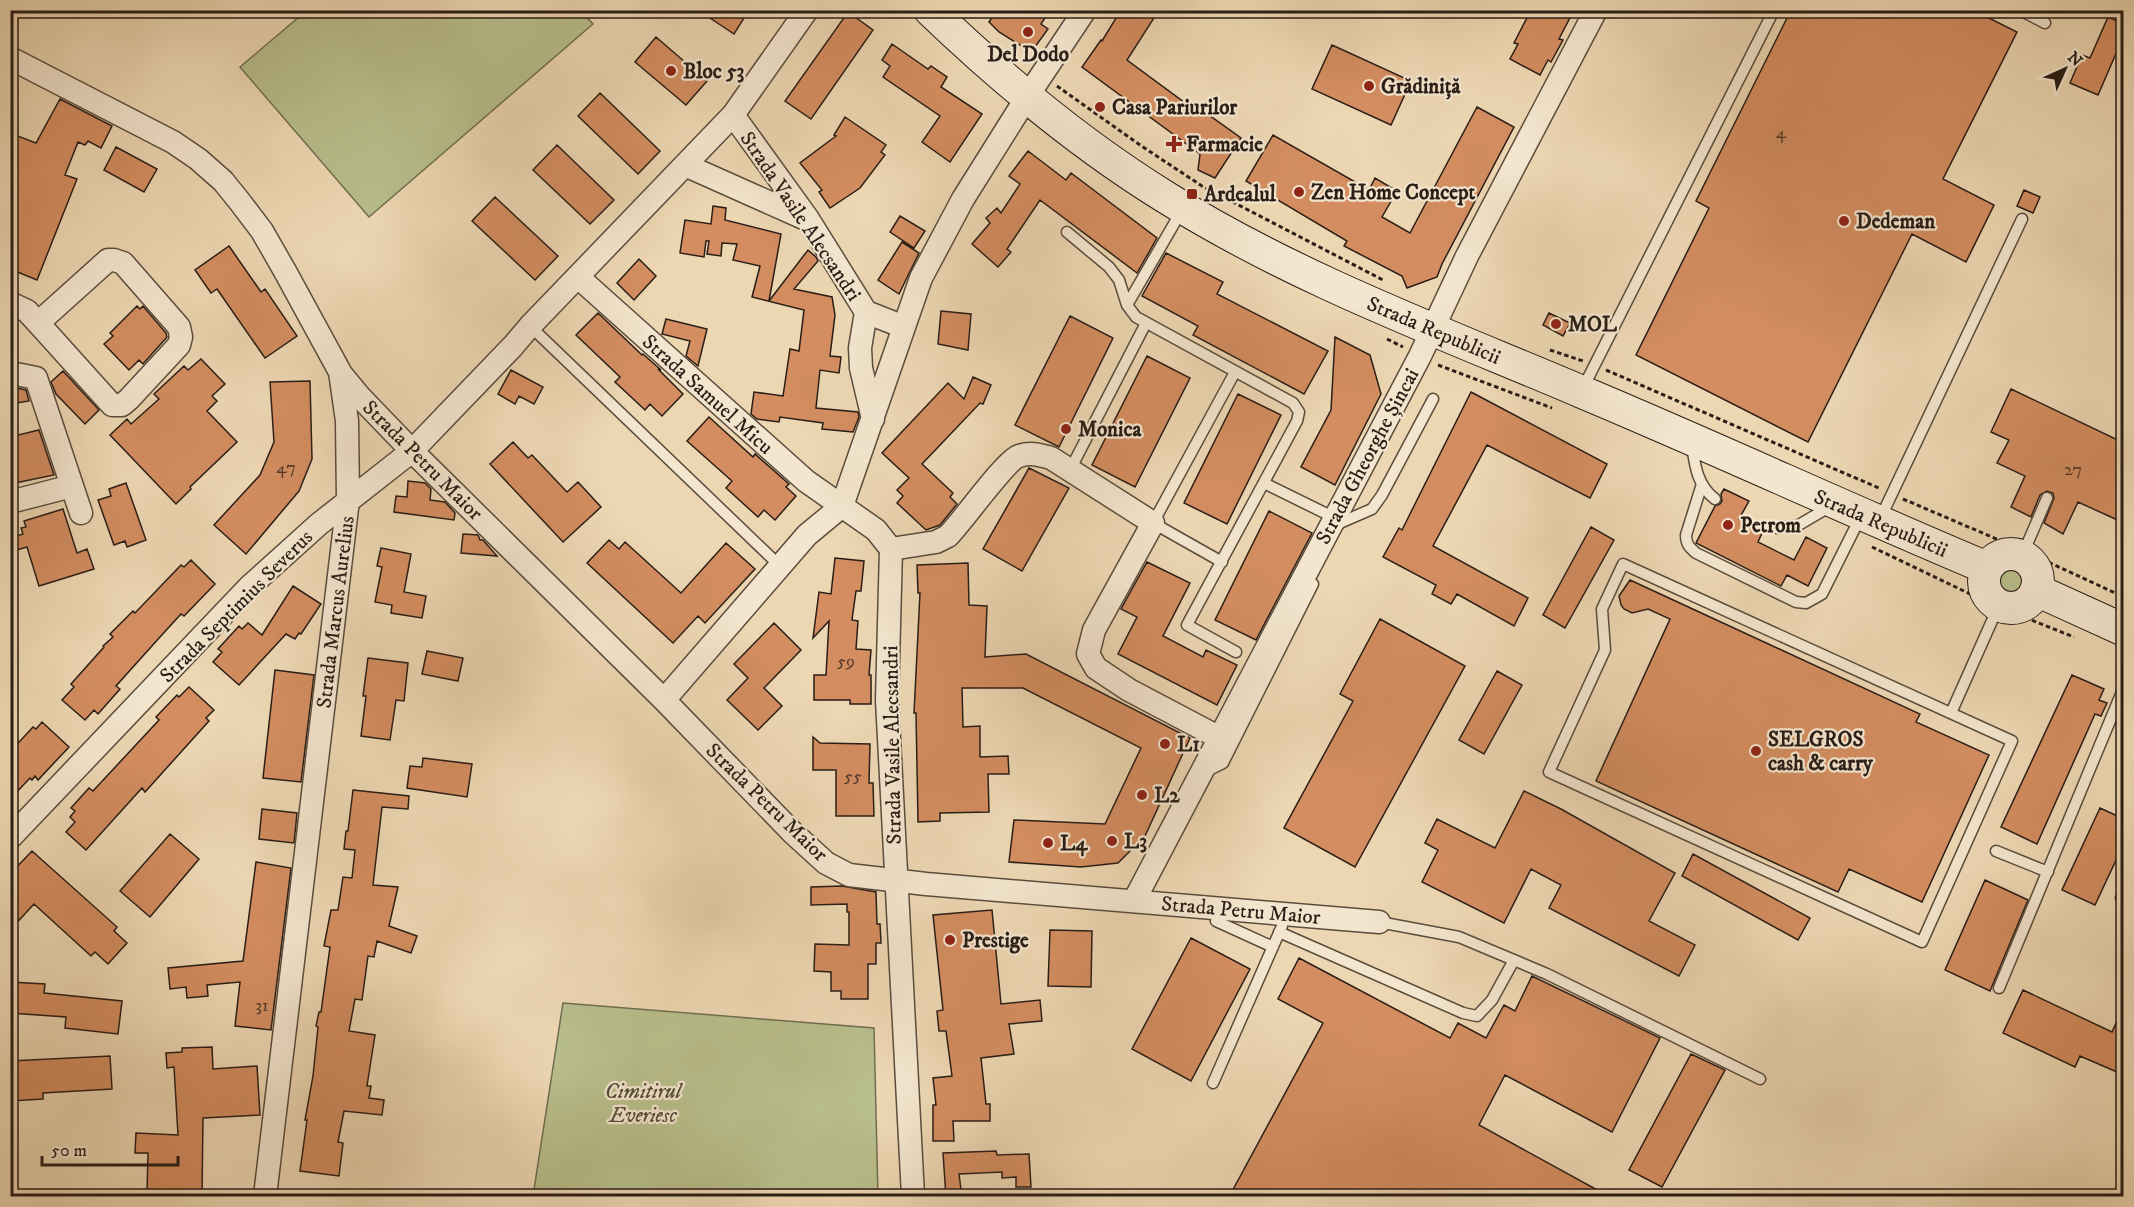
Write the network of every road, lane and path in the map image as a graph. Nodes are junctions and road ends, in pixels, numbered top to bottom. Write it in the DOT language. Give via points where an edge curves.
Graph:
graph roads {
  1 [pos="807,10"];
  2 [pos="930,10"];
  3 [pos="1085,10"];
  4 [pos="1596,10"];
  5 [pos="1774,10"];
  6 [pos="2020,10"];
  7 [pos="2045,23"];
  8 [pos="10,58"];
  9 [pos="1034,86"];
  10 [pos="733,115"];
  11 [pos="686,165"];
  12 [pos="1184,208"];
  13 [pos="808,219"];
  14 [pos="2022,219"];
  15 [pos="1067,232"];
  16 [pos="578,277"];
  17 [pos="1390,283"];
  18 [pos="10,303"];
  19 [pos="1127,305"];
  20 [pos="867,312"];
  21 [pos="38,323"];
  22 [pos="1146,323"];
  23 [pos="530,326"];
  24 [pos="904,327"];
  25 [pos="1433,330"];
  26 [pos="1549,350"];
  27 [pos="340,372"];
  28 [pos="1234,372"];
  29 [pos="10,375"];
  30 [pos="1588,378"];
  31 [pos="1433,399"];
  32 [pos="873,419"];
  33 [pos="1691,439"];
  34 [pos="412,451"];
  35 [pos="1070,470"];
  36 [pos="1264,483"];
  37 [pos="1702,484"];
  38 [pos="72,486"];
  39 [pos="1892,494"];
  40 [pos="2047,498"];
  41 [pos="1715,499"];
  42 [pos="348,500"];
  43 [pos="10,502"];
  44 [pos="842,506"];
  45 [pos="81,513"];
  46 [pos="1858,514"];
  47 [pos="1336,522"];
  48 [pos="1153,523"];
  49 [pos="1778,528"];
  50 [pos="891,549"];
  51 [pos="2023,553"];
  52 [pos="1222,562"];
  53 [pos="780,566"];
  54 [pos="1987,568"];
  55 [pos="2036,590"];
  56 [pos="2124,597"];
  57 [pos="2000,605"];
  58 [pos="2124,630"];
  59 [pos="1236,652"];
  60 [pos="2124,687"];
  61 [pos="664,700"];
  62 [pos="1951,713"];
  63 [pos="1220,738"];
  64 [pos="1201,774"];
  65 [pos="10,838"];
  66 [pos="1996,851"];
  67 [pos="2048,872"];
  68 [pos="896,881"];
  69 [pos="2124,894"];
  70 [pos="2124,899"];
  71 [pos="1134,900"];
  72 [pos="1216,921"];
  73 [pos="1379,922"];
  74 [pos="1283,923"];
  75 [pos="1273,947"];
  76 [pos="1514,960"];
  77 [pos="1999,988"];
  78 [pos="1760,1079"];
  79 [pos="1213,1083"];
  80 [pos="265,1197"];
  81 [pos="913,1197"];
  1 -- 10 [label="street, Strada Vasile Alecsandri"];
  2 -- 9 [label="main road, Strada Republicii"];
  3 -- 9 [label="street"];
  4 -- 25 [label="street, Strada Gheorghe Șincai" via="1467,256"];
  5 -- 30 [label="lane"];
  6 -- 7 [label="lane"];
  8 -- 27 [label="street" via="172,142 223,182 262,231"];
  9 -- 12 [label="main road, Strada Republicii" via="1091,147"];
  9 -- 17 [label="path" via="1140,145 1202,186"];
  9 -- 24 [label="street" via="963,199 921,278"];
  10 -- 11 [label="street, Strada Vasile Alecsandri"];
  10 -- 13 [label="street, Strada Vasile Alecsandri"];
  11 -- 13 [label="street"];
  11 -- 16 [label="street, Strada Marcus Aurelius"];
  12 -- 19 [label="lane"];
  12 -- 25 [label="main road, Strada Republicii" via="1282,262"];
  13 -- 20 [label="street, Strada Vasile Alecsandri"];
  14 -- 39 [label="lane"];
  15 -- 19 [label="lane" via="1109,267 1119,280"];
  16 -- 23 [label="street, Strada Marcus Aurelius"];
  16 -- 44 [label="street, Strada Samuel Micu" via="806,481"];
  18 -- 21 [label="street" via="27,311"];
  19 -- 22 [label="lane"];
  20 -- 24 [label="street, Strada Vasile Alecsandri"];
  20 -- 32 [label="street" via="860,348 861,368"];
  21 -- 21 [label="street" via="112,405 122,405 129,399 179,345 181,337 179,327 123,263 114,260 108,260"];
  22 -- 28 [label="lane"];
  22 -- 35 [label="lane"];
  23 -- 34 [label="street, Strada Marcus Aurelius"];
  23 -- 53 [label="lane"];
  24 -- 32 [label="street"];
  25 -- 30 [label="main road, Strada Republicii"];
  25 -- 47 [label="street, Strada Gheorghe Șincai"];
  26 -- 30 [label="path"];
  27 -- 34 [label="street, Strada Petru Maior"];
  27 -- 42 [label="street" via="347,422"];
  28 -- 36 [label="lane" via="1293,403 1299,412"];
  28 -- 48 [label="lane"];
  29 -- 38 [label="street" via="36,378"];
  30 -- 33 [label="main road, Strada Republicii"];
  30 -- 39 [label="path"];
  31 -- 47 [label="lane" via="1372,508"];
  32 -- 44 [label="street"];
  33 -- 37 [label="lane"];
  33 -- 46 [label="main road, Strada Republicii"];
  34 -- 42 [label="street, Strada Marcus Aurelius"];
  34 -- 61 [label="street, Strada Petru Maior"];
  35 -- 48 [label="street"];
  35 -- 50 [label="street" via="1034,453 1017,456 948,536 936,542"];
  36 -- 47 [label="lane"];
  36 -- 52 [label="lane"];
  37 -- 41 [label="lane"];
  37 -- 46 [label="lane" via="1686,535 1689,548 1796,602 1806,603 1822,594"];
  38 -- 43 [label="street"];
  38 -- 45 [label="street"];
  39 -- 46 [label="lane"];
  39 -- 51 [label="path"];
  40 -- 51 [label="lane"];
  42 -- 65 [label="street, Strada Septimius Severus" via="249,587"];
  42 -- 80 [label="street, Strada Marcus Aurelius"];
  44 -- 50 [label="street" via="876,530"];
  44 -- 53 [label="street" via="807,535"];
  46 -- 49 [label="lane"];
  46 -- 54 [label="main road, Strada Republicii"];
  47 -- 63 [label="street, Strada Gheorghe Șincai"];
  47 -- 64 [label="lane" via="1223,763"];
  48 -- 52 [label="lane"];
  48 -- 63 [label="street" via="1094,630 1088,654 1096,668 1129,690"];
  50 -- 68 [label="street, Strada Vasile Alecsandri" via="887,700"];
  51 -- 54 [label="main road" via="1998,557"];
  51 -- 55 [label="main road" via="2034,566"];
  51 -- 56 [label="path"];
  52 -- 59 [label="lane" via="1187,625"];
  53 -- 61 [label="street"];
  54 -- 57 [label="main road" via="1984,586 1990,598"];
  55 -- 57 [label="main road" via="2017,607"];
  55 -- 58 [label="main road"];
  57 -- 62 [label="lane"];
  60 -- 67 [label="lane"];
  61 -- 68 [label="street, Strada Petru Maior" via="826,863 849,875"];
  62 -- 62 [label="lane" via="1623,564 1602,609 1605,650 1549,772 1922,942 2012,741"];
  63 -- 64 [label="street, Strada Gheorghe Șincai"];
  64 -- 71 [label="street, Strada Gheorghe Șincai"];
  66 -- 67 [label="lane"];
  67 -- 77 [label="lane"];
  68 -- 71 [label="street, Strada Petru Maior"];
  68 -- 81 [label="street, Strada Vasile Alecsandri"];
  69 -- 70 [label="lane"];
  71 -- 74 [label="street, Strada Petru Maior"];
  72 -- 75 [label="lane"];
  73 -- 74 [label="street, Strada Petru Maior"];
  73 -- 76 [label="lane" via="1459,937"];
  74 -- 75 [label="lane"];
  74 -- 76 [label="lane" via="1477,1016 1492,1000"];
  75 -- 79 [label="lane"];
  76 -- 78 [label="lane"];
}
